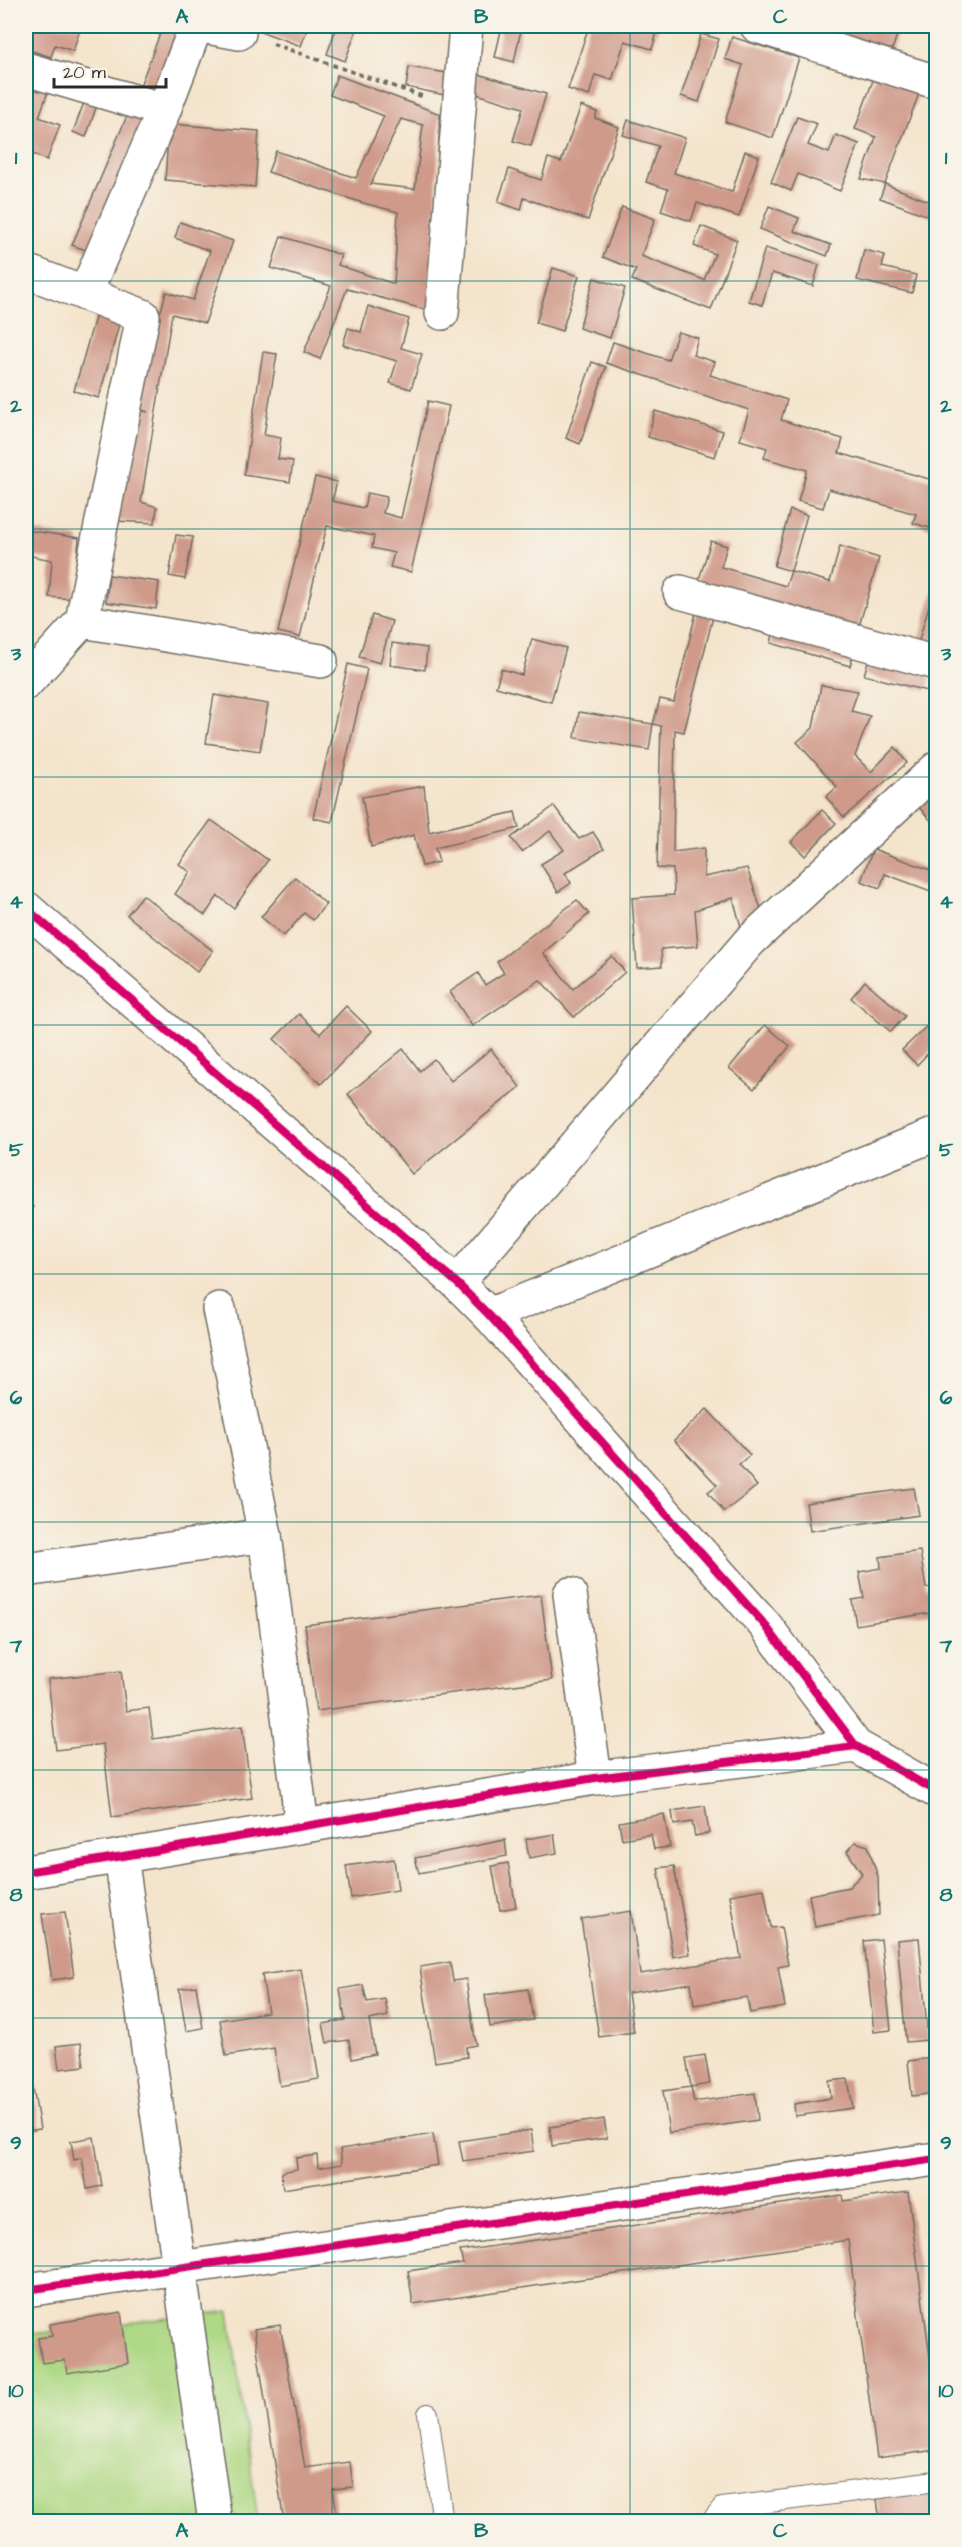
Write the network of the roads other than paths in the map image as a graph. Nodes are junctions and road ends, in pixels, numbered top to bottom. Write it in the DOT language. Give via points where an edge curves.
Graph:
graph roads {
  1 [pos="196,26"];
  2 [pos="202,26"];
  3 [pos="466,26"];
  4 [pos="757,26"];
  5 [pos="239,33"];
  6 [pos="26,69"];
  7 [pos="936,82"];
  8 [pos="164,110"];
  9 [pos="26,271"];
  10 [pos="85,294"];
  11 [pos="442,313"];
  12 [pos="680,592"];
  13 [pos="82,621"];
  14 [pos="321,661"];
  15 [pos="936,663"];
  16 [pos="26,683"];
  17 [pos="936,769"];
  18 [pos="26,908"];
  19 [pos="936,1134"];
  20 [pos="457,1283"];
  21 [pos="219,1309"];
  22 [pos="489,1315"];
  23 [pos="265,1535"];
  24 [pos="26,1570"];
  25 [pos="570,1594"];
  26 [pos="856,1746"];
  27 [pos="595,1778"];
  28 [pos="936,1791"];
  29 [pos="302,1826"];
  30 [pos="121,1856"];
  31 [pos="26,1872"];
  32 [pos="936,2159"];
  33 [pos="179,2267"];
  34 [pos="26,2290"];
  35 [pos="428,2414"];
  36 [pos="936,2481"];
  37 [pos="216,2522"];
  38 [pos="443,2522"];
  39 [pos="711,2522"];
  1 -- 8 [label="street"];
  2 -- 5 [label="street"];
  3 -- 11 [label="street"];
  4 -- 7 [label="street"];
  6 -- 8 [label="street"];
  8 -- 10 [label="street"];
  9 -- 10 [label="street"];
  10 -- 13 [label="street" via="143,316"];
  12 -- 15 [label="street"];
  13 -- 14 [label="street"];
  13 -- 16 [label="street"];
  17 -- 20 [label="street" via="749,942"];
  18 -- 20 [label="street"];
  19 -- 22 [label="street"];
  20 -- 22 [label="street"];
  21 -- 23 [label="street"];
  22 -- 26 [label="street" via="765,1625"];
  23 -- 24 [label="street"];
  23 -- 29 [label="street"];
  25 -- 27 [label="street"];
  26 -- 27 [label="street"];
  26 -- 28 [label="street"];
  27 -- 29 [label="street"];
  29 -- 30 [label="street"];
  30 -- 31 [label="street"];
  30 -- 33 [label="street"];
  32 -- 33 [label="street"];
  33 -- 34 [label="street"];
  33 -- 37 [label="street"];
  35 -- 38 [label="lane"];
  36 -- 39 [label="lane" via="722,2508"];
}
